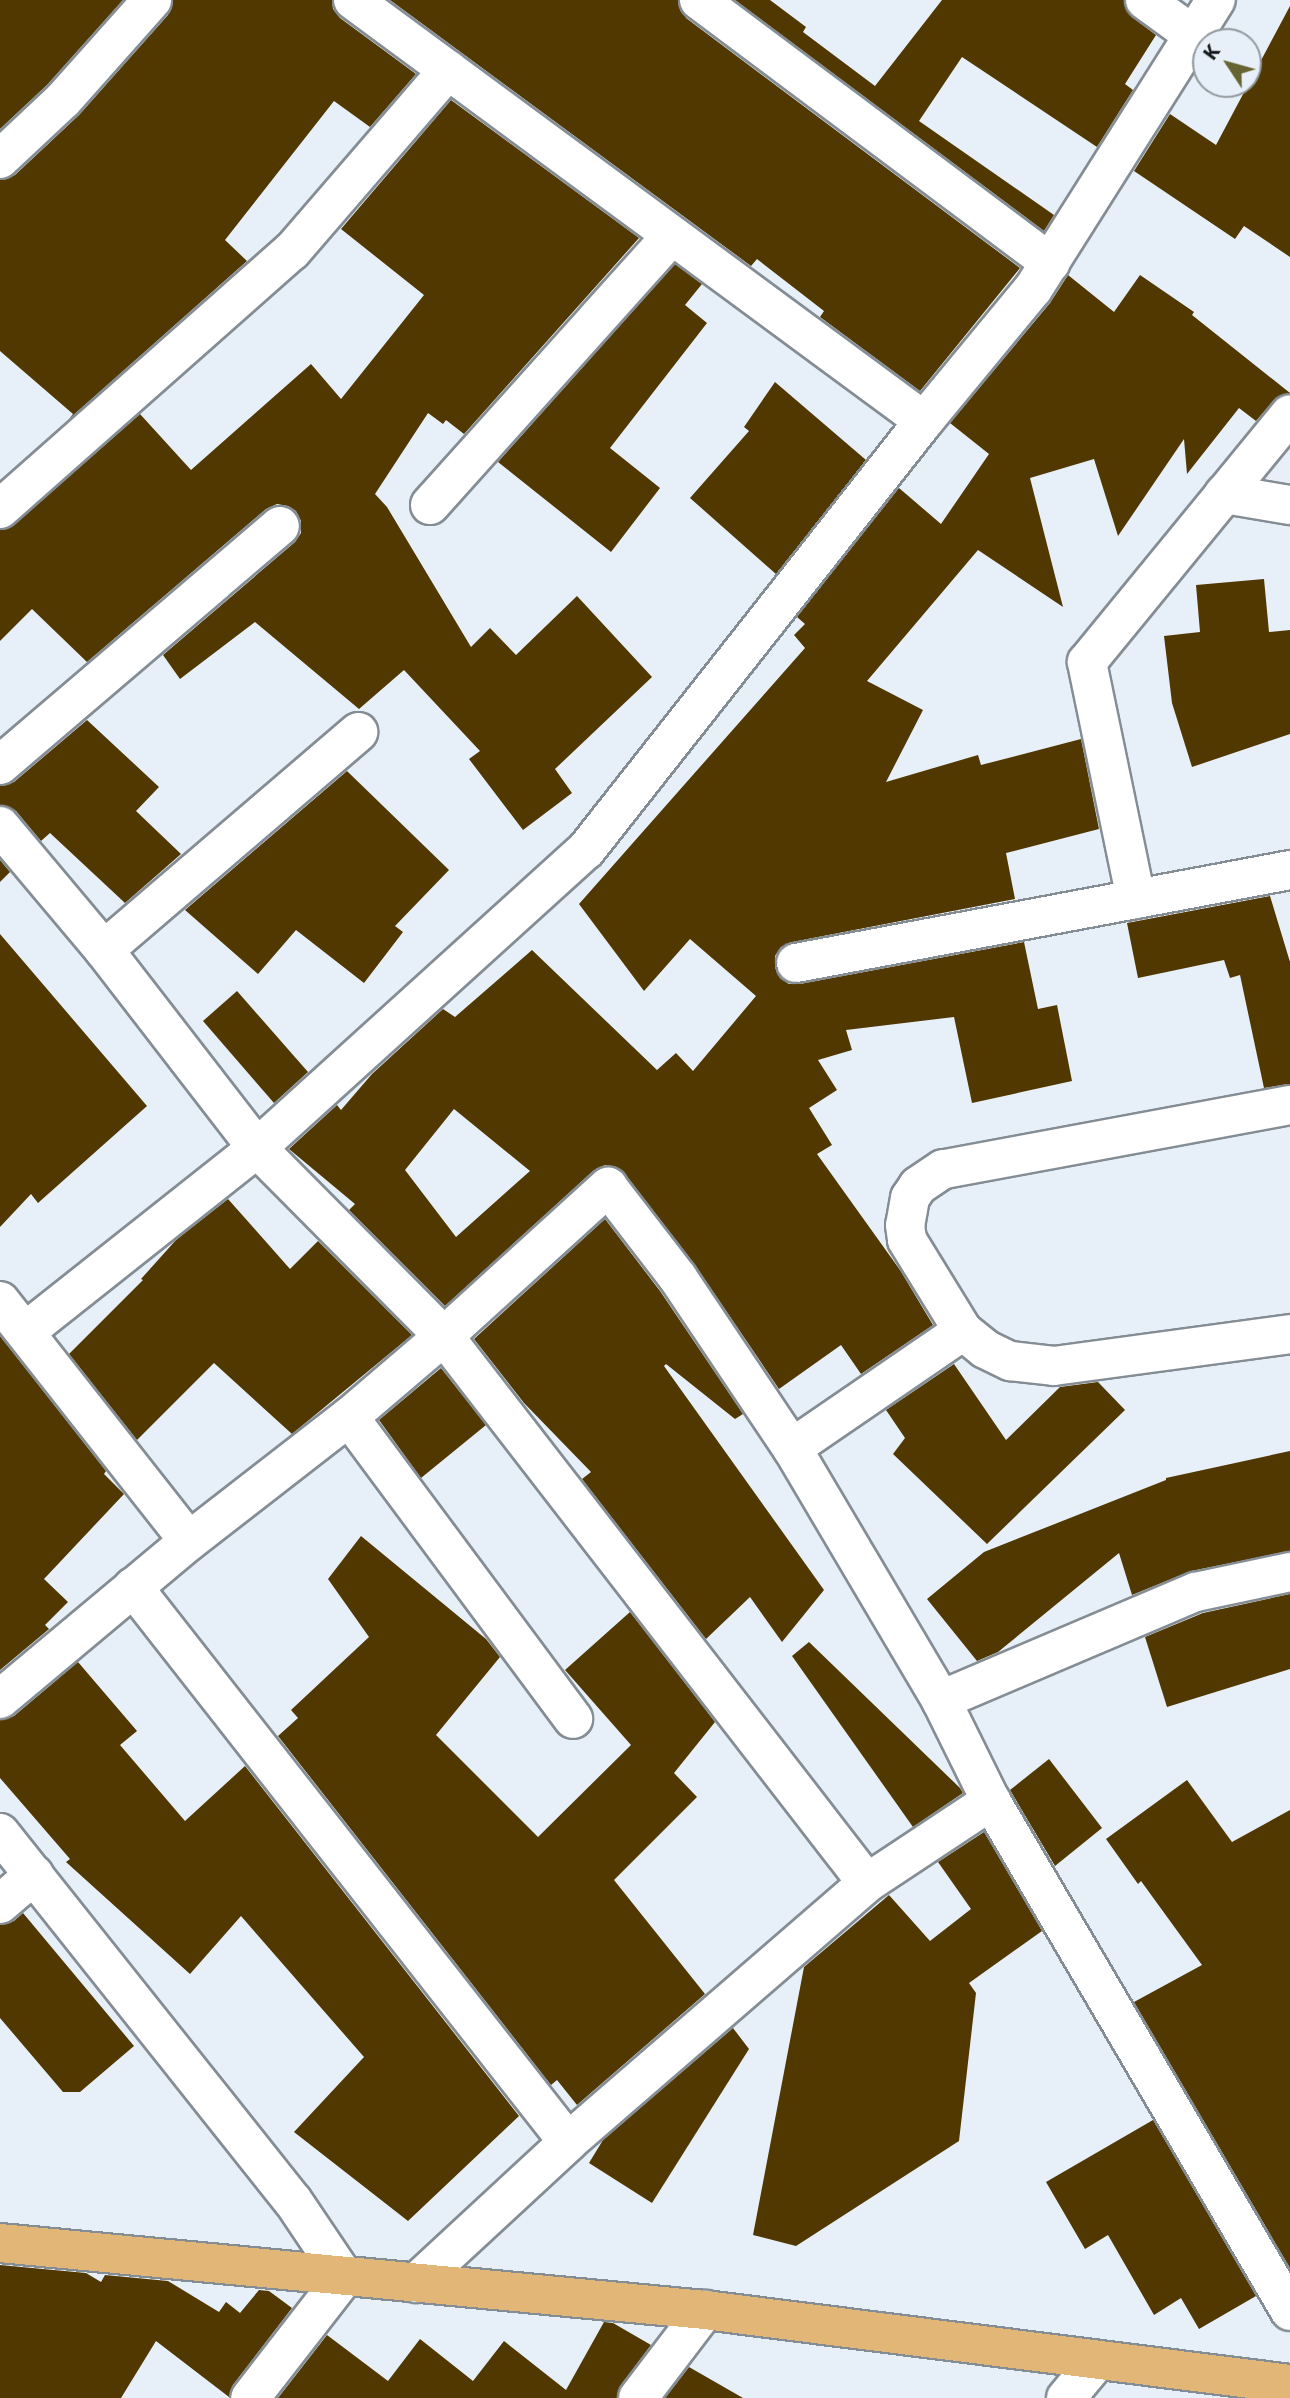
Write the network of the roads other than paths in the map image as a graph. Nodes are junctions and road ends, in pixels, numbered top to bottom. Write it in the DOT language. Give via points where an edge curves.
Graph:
graph roads {
  1 [pos="152,0"];
  2 [pos="353,0"];
  3 [pos="699,0"];
  4 [pos="1146,0"];
  5 [pos="1216,0"];
  6 [pos="1198,28"];
  7 [pos="1192,35"];
  8 [pos="1192,38"];
  9 [pos="448,70"];
  10 [pos="0,159"];
  11 [pos="671,236"];
  12 [pos="1049,263"];
  13 [pos="1290,414"];
  14 [pos="923,421"];
  15 [pos="1224,494"];
  16 [pos="430,505"];
  17 [pos="1290,505"];
  18 [pos="0,509"];
  19 [pos="280,526"];
  20 [pos="358,732"];
  21 [pos="0,765"];
  22 [pos="0,826"];
  23 [pos="1290,870"];
  24 [pos="1136,899"];
  25 [pos="104,950"];
  26 [pos="796,963"];
  27 [pos="1290,1105"];
  28 [pos="257,1148"];
  29 [pos="0,1301"];
  30 [pos="963,1331"];
  31 [pos="25,1332"];
  32 [pos="1290,1335"];
  33 [pos="444,1336"];
  34 [pos="349,1417"];
  35 [pos="792,1448"];
  36 [pos="190,1541"];
  37 [pos="1290,1572"];
  38 [pos="133,1587"];
  39 [pos="0,1699"];
  40 [pos="941,1700"];
  41 [pos="573,1718"];
  42 [pos="991,1801"];
  43 [pos="0,1833"];
  44 [pos="34,1875"];
  45 [pos="867,1883"];
  46 [pos="0,1904"];
  47 [pos="568,2142"];
  48 [pos="0,2243"];
  49 [pos="344,2277"];
  50 [pos="416,2283"];
  51 [pos="705,2310"];
  52 [pos="1290,2311"];
  53 [pos="1096,2362"];
  54 [pos="1265,2388"];
  55 [pos="250,2398"];
  56 [pos="638,2398"];
  57 [pos="1066,2398"];
  1 -- 10 [label="street" via="63,100"];
  2 -- 9 [label="street"];
  3 -- 12 [label="street"];
  4 -- 7 [label="street"];
  5 -- 6 [label="street"];
  8 -- 12 [label="street"];
  9 -- 11 [label="street"];
  9 -- 18 [label="street" via="292,250"];
  11 -- 14 [label="street"];
  11 -- 16 [label="street"];
  12 -- 14 [label="street" via="1033,289"];
  13 -- 15 [label="street"];
  14 -- 28 [label="street" via="586,850"];
  15 -- 17 [label="street"];
  15 -- 24 [label="street" via="1087,662"];
  19 -- 21 [label="street"];
  20 -- 25 [label="street"];
  22 -- 25 [label="street"];
  23 -- 24 [label="street"];
  24 -- 26 [label="street"];
  25 -- 28 [label="street"];
  27 -- 30 [label="street" via="943,1169 931,1175 910,1198 905,1212 907,1240"];
  28 -- 31 [label="street"];
  28 -- 33 [label="street"];
  29 -- 31 [label="street"];
  30 -- 32 [label="street" via="1010,1361 1054,1366"];
  30 -- 35 [label="street"];
  31 -- 36 [label="street"];
  33 -- 34 [label="street"];
  33 -- 35 [label="street" via="608,1187 678,1278"];
  33 -- 45 [label="street"];
  34 -- 36 [label="street"];
  34 -- 41 [label="street"];
  35 -- 40 [label="street"];
  36 -- 38 [label="street"];
  37 -- 40 [label="street" via="1196,1592"];
  38 -- 39 [label="street"];
  38 -- 47 [label="street"];
  40 -- 42 [label="street"];
  42 -- 45 [label="street"];
  42 -- 52 [label="street"];
  43 -- 44 [label="street"];
  44 -- 46 [label="street"];
  44 -- 49 [label="street" via="293,2200"];
  45 -- 47 [label="street"];
  47 -- 50 [label="street"];
  48 -- 49 [label="main road"];
  49 -- 50 [label="main road"];
  49 -- 55 [label="street"];
  50 -- 51 [label="main road"];
  51 -- 53 [label="main road"];
  51 -- 56 [label="street"];
  53 -- 54 [label="main road"];
  53 -- 57 [label="street"];
}
